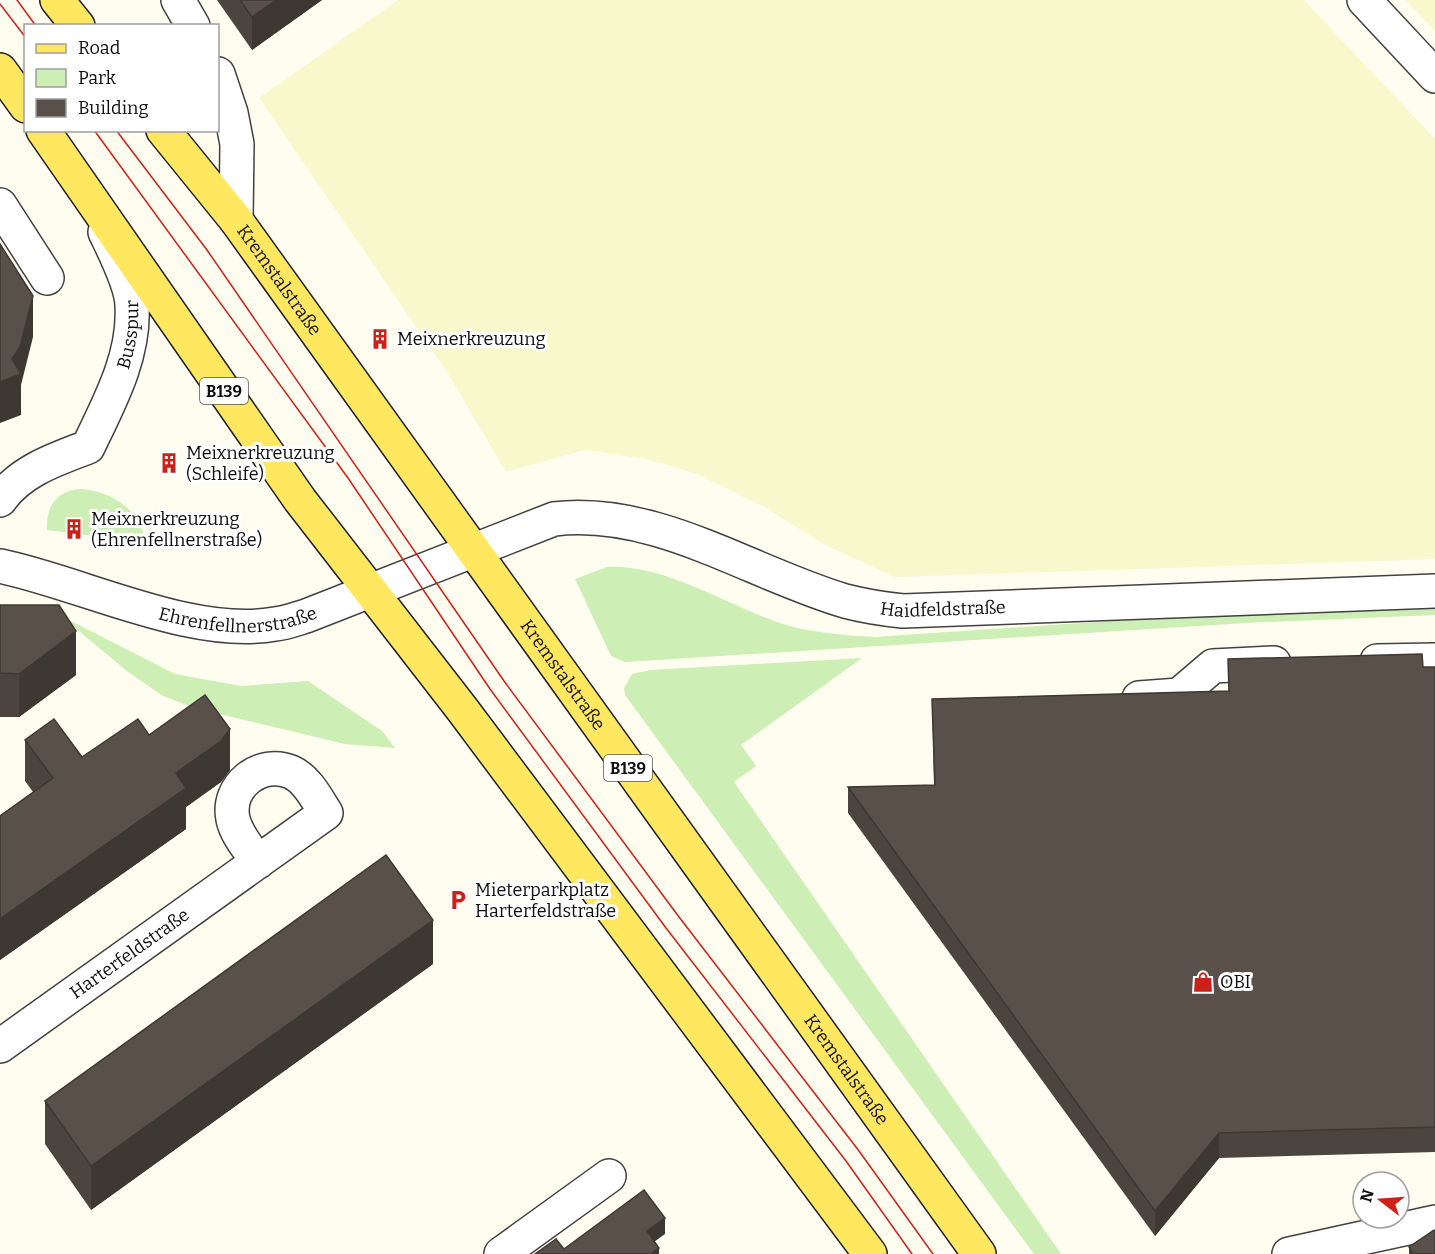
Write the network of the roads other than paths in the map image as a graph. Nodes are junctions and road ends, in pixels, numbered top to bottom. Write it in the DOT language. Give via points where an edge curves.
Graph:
graph roads {
  1 [pos="57,0"];
  2 [pos="178,0"];
  3 [pos="1364,0"];
  4 [pos="76,24"];
  5 [pos="192,24"];
  6 [pos="0,70"];
  7 [pos="1435,76"];
  8 [pos="219,77"];
  9 [pos="24,103"];
  10 [pos="44,132"];
  11 [pos="165,132"];
  12 [pos="83,187"];
  13 [pos="0,205"];
  14 [pos="236,220"];
  15 [pos="47,278"];
  16 [pos="0,500"];
  17 [pos="472,552"];
  18 [pos="0,566"];
  19 [pos="371,591"];
  20 [pos="1435,591"];
  21 [pos="1435,660"];
  22 [pos="1353,662"];
  23 [pos="1305,663"];
  24 [pos="1130,699"];
  25 [pos="258,862"];
  26 [pos="0,1046"];
  27 [pos="609,1176"];
  28 [pos="1435,1221"];
  29 [pos="501,1254"];
  30 [pos="870,1254"];
  31 [pos="979,1254"];
  32 [pos="1289,1254"];
  1 -- 4 [label="main road"];
  2 -- 5 [label="street"];
  3 -- 7 [label="street"];
  6 -- 9 [label="main road"];
  8 -- 14 [label="street" via="237,144"];
  10 -- 12 [label="main road, B139"];
  11 -- 14 [label="main road, Kremstalstraße / B139"];
  12 -- 16 [label="street, Busspur" via="116,254 133,304 130,339 117,386 88,447 41,465 7,489"];
  12 -- 19 [label="main road, B139" via="300,500"];
  13 -- 15 [label="street"];
  14 -- 17 [label="main road, Kremstalstraße / B139"];
  17 -- 19 [label="street, Ehrenfellnerstraße"];
  17 -- 20 [label="street, Haidfeldstraße" via="554,519 617,519 844,600 903,611"];
  17 -- 31 [label="main road, Kremstalstraße / B139"];
  18 -- 19 [label="street, Ehrenfellnerstraße" via="184,618 248,626 274,625 306,616"];
  19 -- 30 [label="main road, B139"];
  21 -- 22 [label="street"];
  23 -- 24 [label="street" via="1213,666 1179,695"];
  25 -- 26 [label="street, Harterfeldstraße"];
  27 -- 29 [label="street"];
  28 -- 32 [label="street"];
}
